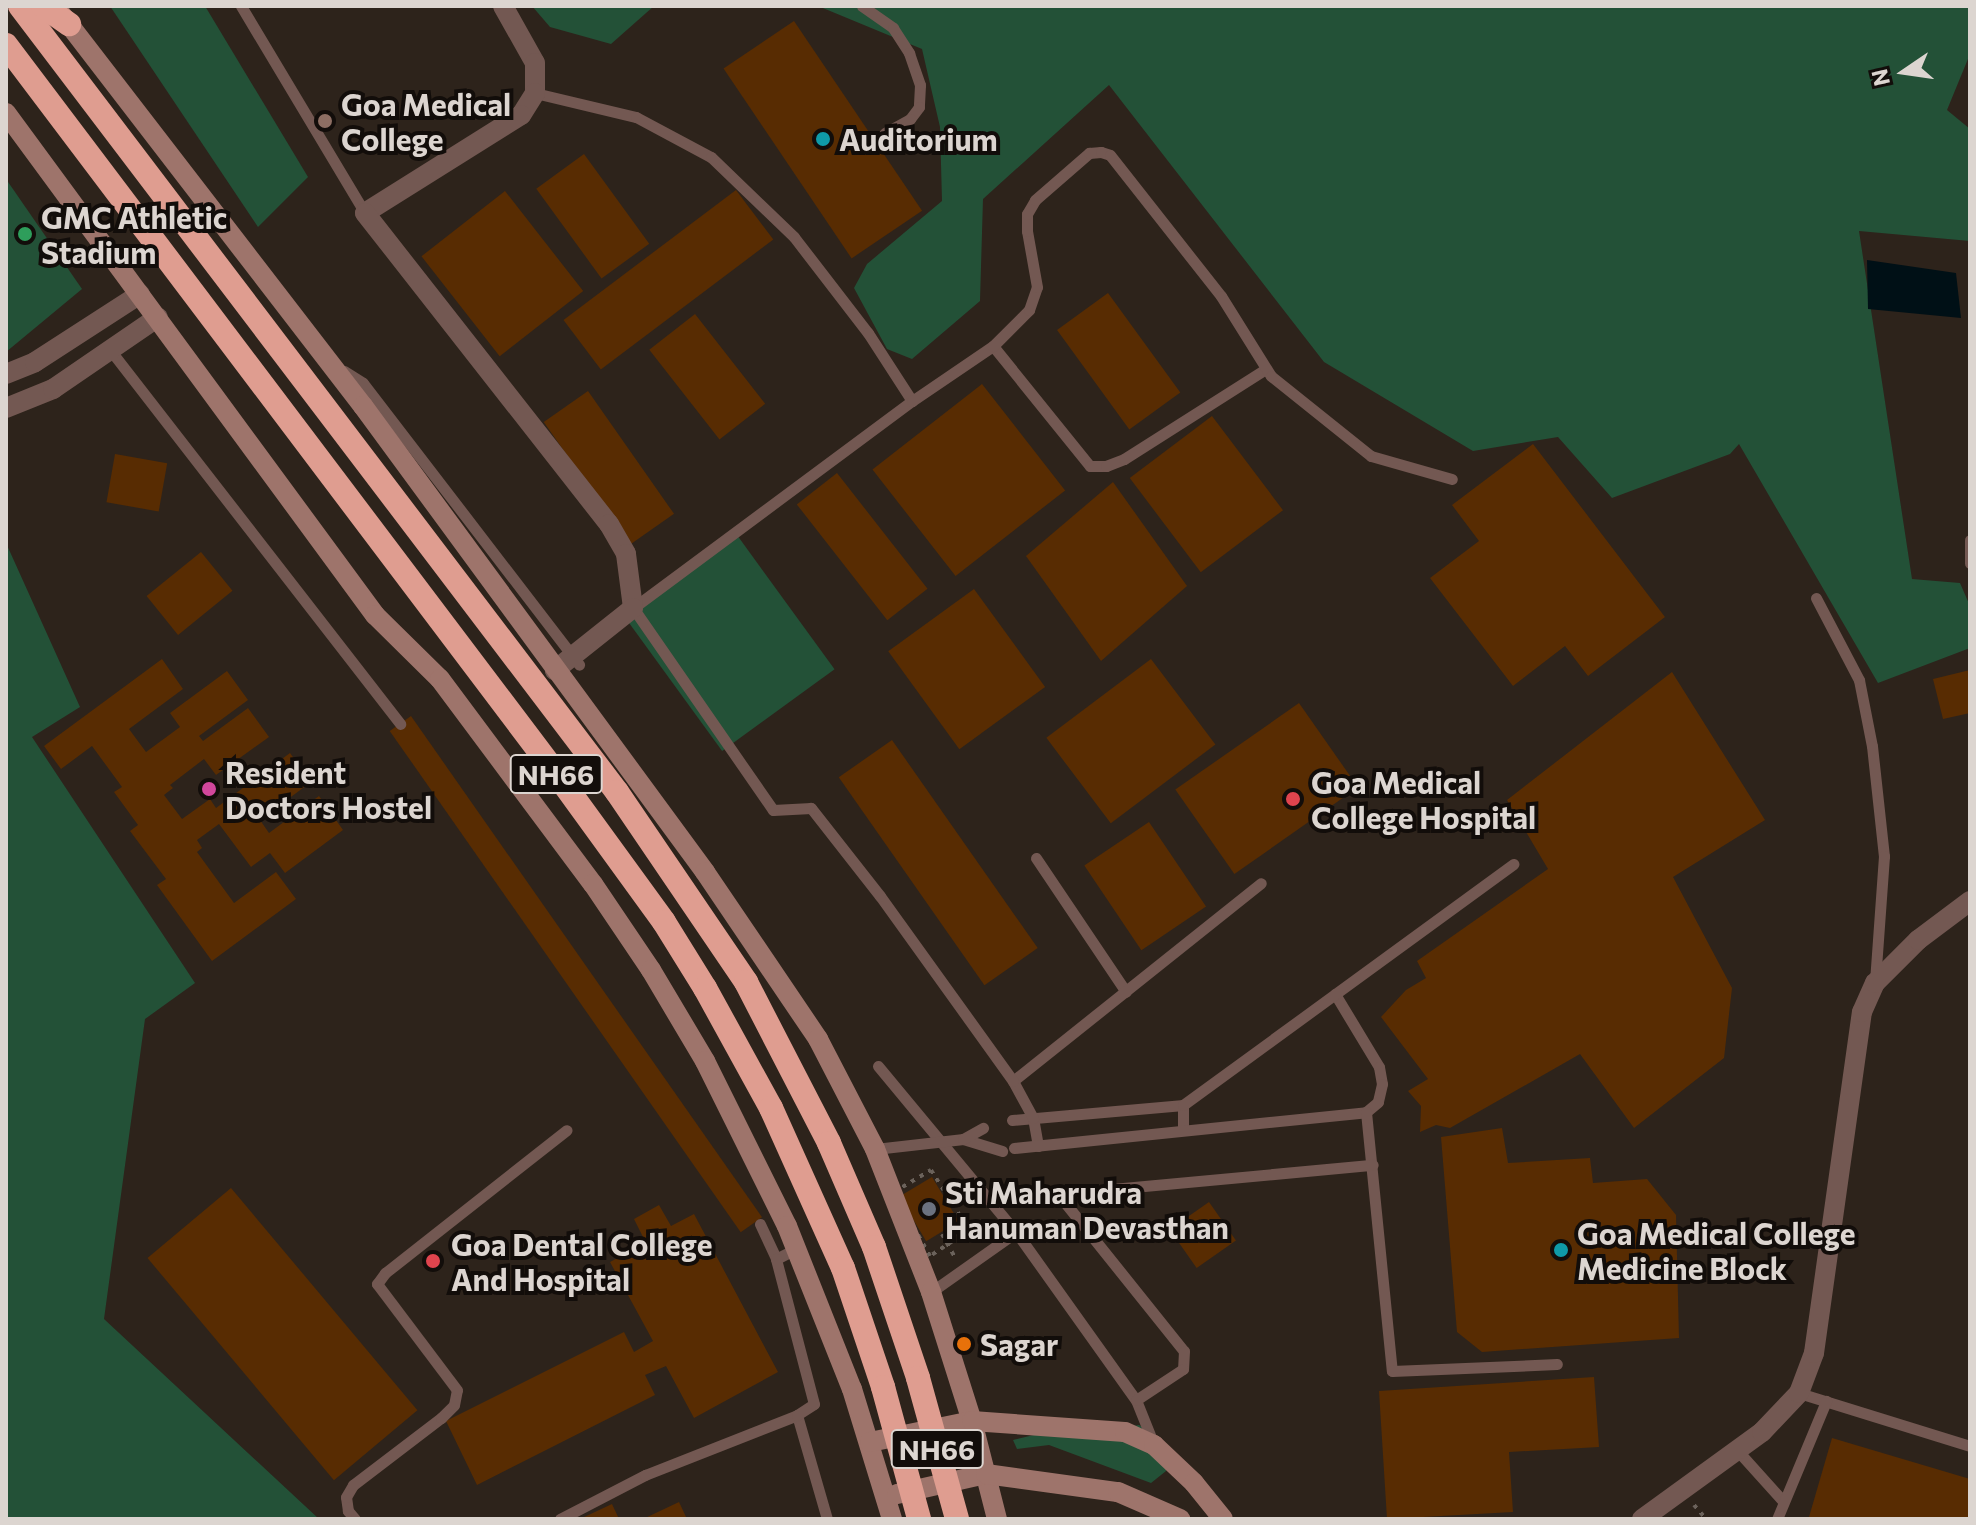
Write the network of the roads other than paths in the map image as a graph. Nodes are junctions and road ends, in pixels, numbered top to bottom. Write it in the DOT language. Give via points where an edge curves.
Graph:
graph roads {
  1 [pos="20,6"];
  2 [pos="43,6"];
  3 [pos="241,6"];
  4 [pos="503,6"];
  5 [pos="862,6"];
  6 [pos="62,15"];
  7 [pos="6,45"];
  8 [pos="535,93"];
  9 [pos="6,113"];
  10 [pos="885,133"];
  11 [pos="365,213"];
  12 [pos="140,294"];
  13 [pos="158,317"];
  14 [pos="993,346"];
  15 [pos="111,351"];
  16 [pos="326,359"];
  17 [pos="1266,369"];
  18 [pos="6,374"];
  19 [pos="912,401"];
  20 [pos="6,408"];
  21 [pos="1452,479"];
  22 [pos="1970,540"];
  23 [pos="1970,563"];
  24 [pos="1816,598"];
  25 [pos="633,608"];
  26 [pos="575,660"];
  27 [pos="555,670"];
  28 [pos="400,724"];
  29 [pos="1036,858"];
  30 [pos="1514,864"];
  31 [pos="1261,883"];
  32 [pos="1970,901"];
  33 [pos="1875,983"];
  34 [pos="1126,992"];
  35 [pos="1335,994"];
  36 [pos="878,1066"];
  37 [pos="1013,1081"];
  38 [pos="1183,1105"];
  39 [pos="1366,1112"];
  40 [pos="1033,1118"];
  41 [pos="1012,1120"];
  42 [pos="983,1128"];
  43 [pos="567,1130"];
  44 [pos="1183,1130"];
  45 [pos="963,1139"];
  46 [pos="943,1143"];
  47 [pos="1038,1146"];
  48 [pos="875,1149"];
  49 [pos="1373,1165"];
  50 [pos="760,1224"];
  51 [pos="1016,1232"];
  52 [pos="796,1249"];
  53 [pos="776,1259"];
  54 [pos="931,1292"];
  55 [pos="1557,1364"];
  56 [pos="1799,1393"];
  57 [pos="1136,1400"];
  58 [pos="1826,1401"];
  59 [pos="797,1415"];
  60 [pos="972,1421"];
  61 [pos="870,1442"];
  62 [pos="1154,1445"];
  63 [pos="1970,1446"];
  64 [pos="1737,1450"];
  65 [pos="986,1474"];
  66 [pos="886,1496"];
  67 [pos="1782,1500"];
  68 [pos="1214,1515"];
  69 [pos="355,1519"];
  70 [pos="560,1519"];
  71 [pos="827,1519"];
  72 [pos="892,1519"];
  73 [pos="919,1519"];
  74 [pos="957,1519"];
  75 [pos="997,1519"];
  76 [pos="1180,1519"];
  77 [pos="1642,1519"];
  78 [pos="1777,1519"];
  1 -- 74 [label="highway, NH66" via="617,792 746,982 829,1143 874,1247"];
  2 -- 6 [label="highway"];
  3 -- 11 [label="lane"];
  4 -- 8 [label="street" via="535,63"];
  5 -- 10 [label="lane" via="893,28 920,85 919,107 910,119"];
  6 -- 16 [label="street"];
  7 -- 73 [label="highway, NH66" via="664,922 741,1049 843,1268"];
  8 -- 11 [label="street" via="521,115"];
  8 -- 19 [label="lane" via="636,117 711,157 794,237"];
  9 -- 12 [label="street"];
  11 -- 25 [label="street" via="609,524 626,554"];
  12 -- 13 [label="street"];
  12 -- 18 [label="street" via="35,362"];
  13 -- 15 [label="street"];
  13 -- 52 [label="street" via="375,615 440,679 593,884 705,1061"];
  14 -- 17 [label="lane" via="1090,466 1124,459"];
  14 -- 17 [label="lane" via="1029,310 1037,287 1027,214 1035,200 1089,153 1101,152 1110,155 1221,296"];
  14 -- 19 [label="lane"];
  15 -- 20 [label="street" via="53,389"];
  15 -- 28 [label="lane"];
  16 -- 26 [label="lane" via="363,383"];
  16 -- 27 [label="street"];
  17 -- 21 [label="lane" via="1371,456"];
  19 -- 25 [label="lane"];
  22 -- 23 [label="lane"];
  24 -- 33 [label="lane" via="1859,680 1872,746 1884,856"];
  25 -- 26 [label="street"];
  25 -- 37 [label="lane" via="773,810 811,808"];
  26 -- 27 [label="street"];
  27 -- 48 [label="street" via="705,872 809,1026"];
  29 -- 34 [label="lane"];
  30 -- 35 [label="lane"];
  31 -- 34 [label="lane"];
  32 -- 33 [label="street" via="1918,940"];
  33 -- 56 [label="street" via="1862,1012 1814,1353"];
  34 -- 37 [label="lane"];
  35 -- 38 [label="lane"];
  35 -- 39 [label="lane" via="1379,1067 1378,1102"];
  36 -- 46 [label="lane"];
  37 -- 40 [label="lane"];
  38 -- 40 [label="lane"];
  38 -- 44 [label="lane"];
  39 -- 44 [label="lane"];
  39 -- 49 [label="lane"];
  40 -- 41 [label="lane"];
  40 -- 47 [label="lane"];
  42 -- 45 [label="lane"];
  43 -- 69 [label="lane" via="377,1284 457,1390 454,1405 441,1418 353,1485 346,1497"];
  44 -- 47 [label="lane"];
  45 -- 46 [label="lane"];
  45 -- 47 [label="lane" via="1008,1149"];
  46 -- 48 [label="lane"];
  46 -- 51 [label="lane"];
  48 -- 54 [label="street"];
  49 -- 55 [label="lane" via="1392,1371"];
  49 -- 57 [label="lane" via="1058,1194 1184,1351 1183,1369"];
  50 -- 53 [label="lane"];
  51 -- 54 [label="lane"];
  51 -- 57 [label="lane"];
  52 -- 53 [label="lane"];
  52 -- 61 [label="street"];
  53 -- 59 [label="lane" via="816,1401"];
  54 -- 60 [label="street"];
  56 -- 58 [label="lane"];
  56 -- 64 [label="street"];
  57 -- 62 [label="lane"];
  58 -- 63 [label="lane"];
  58 -- 67 [label="lane"];
  59 -- 70 [label="lane" via="645,1475"];
  59 -- 71 [label="lane"];
  60 -- 61 [label="street"];
  60 -- 62 [label="street" via="1115,1430"];
  60 -- 65 [label="street"];
  61 -- 66 [label="street"];
  62 -- 68 [label="street"];
  64 -- 67 [label="lane"];
  64 -- 77 [label="street"];
  65 -- 66 [label="street"];
  65 -- 75 [label="street"];
  65 -- 76 [label="street" via="1118,1492"];
  66 -- 72 [label="street"];
  67 -- 78 [label="lane"];
}
